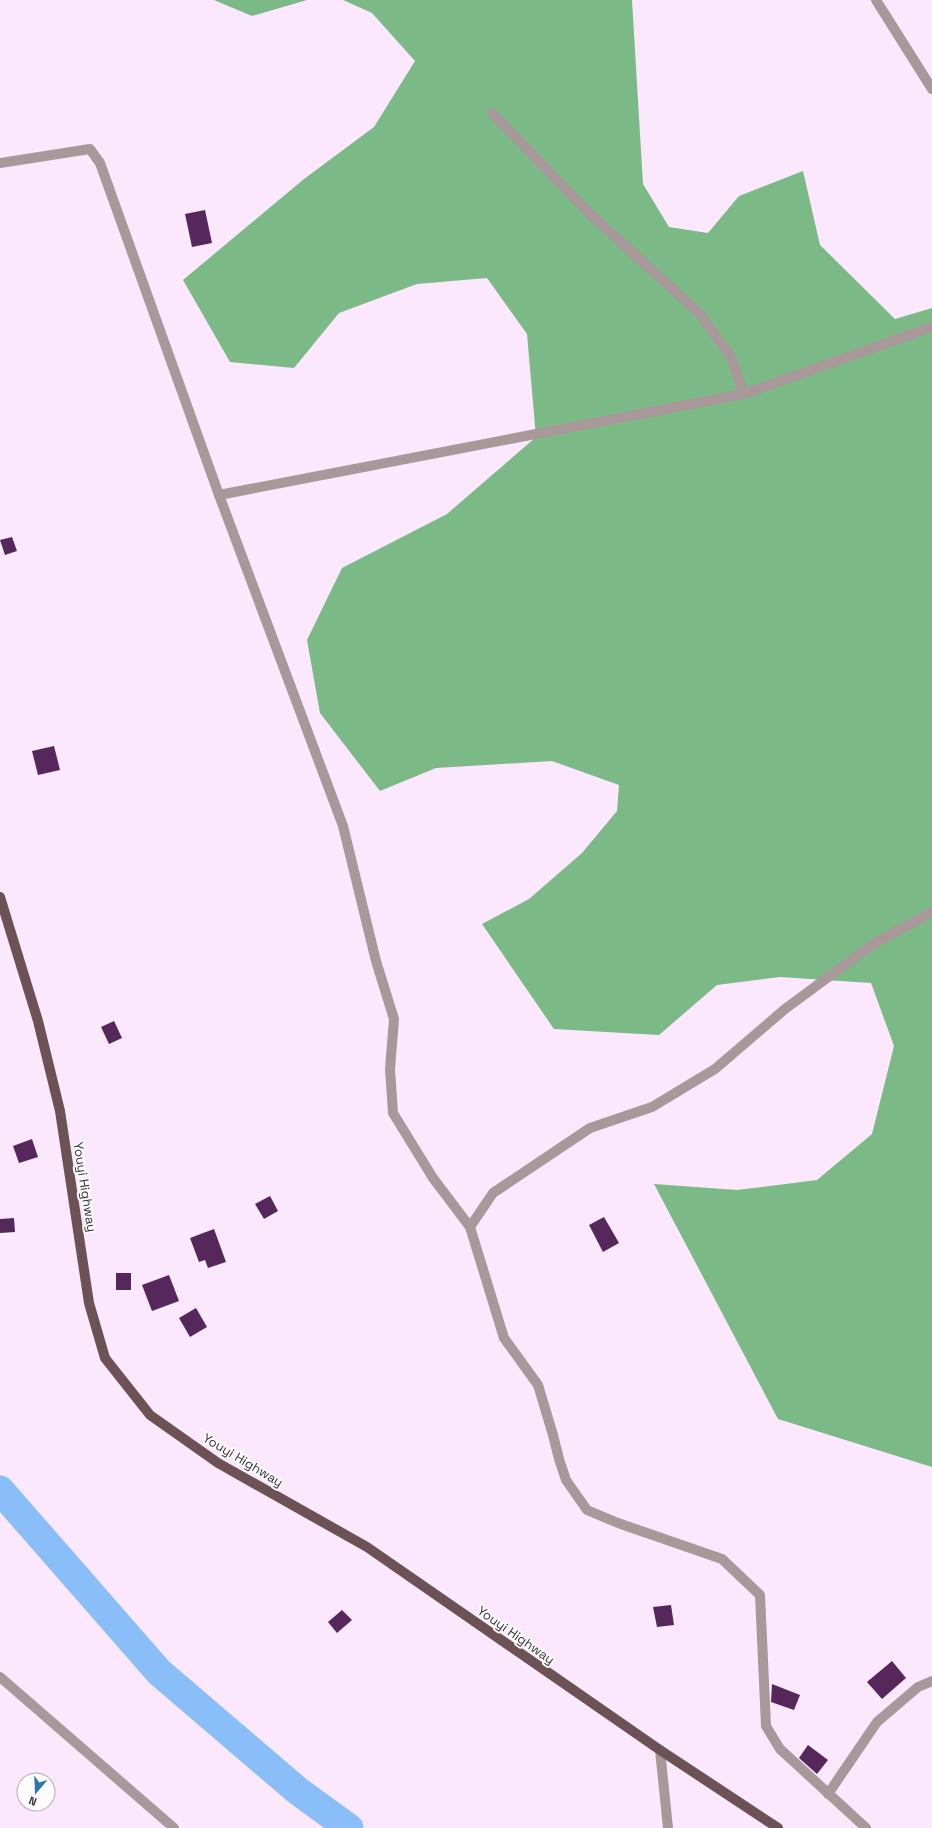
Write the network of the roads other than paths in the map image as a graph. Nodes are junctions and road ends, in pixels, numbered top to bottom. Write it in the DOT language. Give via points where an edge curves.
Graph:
graph roads {
  1 [pos="876,0"];
  2 [pos="932,89"];
  3 [pos="492,113"];
  4 [pos="0,163"];
  5 [pos="932,327"];
  6 [pos="744,394"];
  7 [pos="219,495"];
  8 [pos="0,897"];
  9 [pos="932,912"];
  10 [pos="470,1227"];
  11 [pos="0,1676"];
  12 [pos="932,1681"];
  13 [pos="660,1750"];
  14 [pos="828,1794"];
  15 [pos="174,1828"];
  16 [pos="668,1828"];
  17 [pos="778,1828"];
  18 [pos="866,1828"];
  1 -- 2 [label="street"];
  3 -- 6 [label="street" via="590,214 699,313 731,357"];
  4 -- 7 [label="street" via="90,149 97,158"];
  5 -- 6 [label="street"];
  6 -- 7 [label="street"];
  7 -- 10 [label="street" via="343,826 376,961 394,1019 390,1069 393,1114 433,1178"];
  8 -- 13 [label="main road, Youyi Highway" via="38,1021 60,1111 89,1303 105,1358 150,1415 218,1463 366,1547"];
  9 -- 10 [label="street" via="873,944 785,1010 715,1069 652,1107 590,1128 493,1193"];
  10 -- 14 [label="street" via="504,1338 538,1385 566,1480 587,1510 722,1559 760,1595 766,1726 780,1749"];
  11 -- 15 [label="street"];
  12 -- 14 [label="street" via="918,1687 877,1722"];
  13 -- 16 [label="street"];
  13 -- 17 [label="main road, Youyi Highway"];
  14 -- 18 [label="street"];
}
